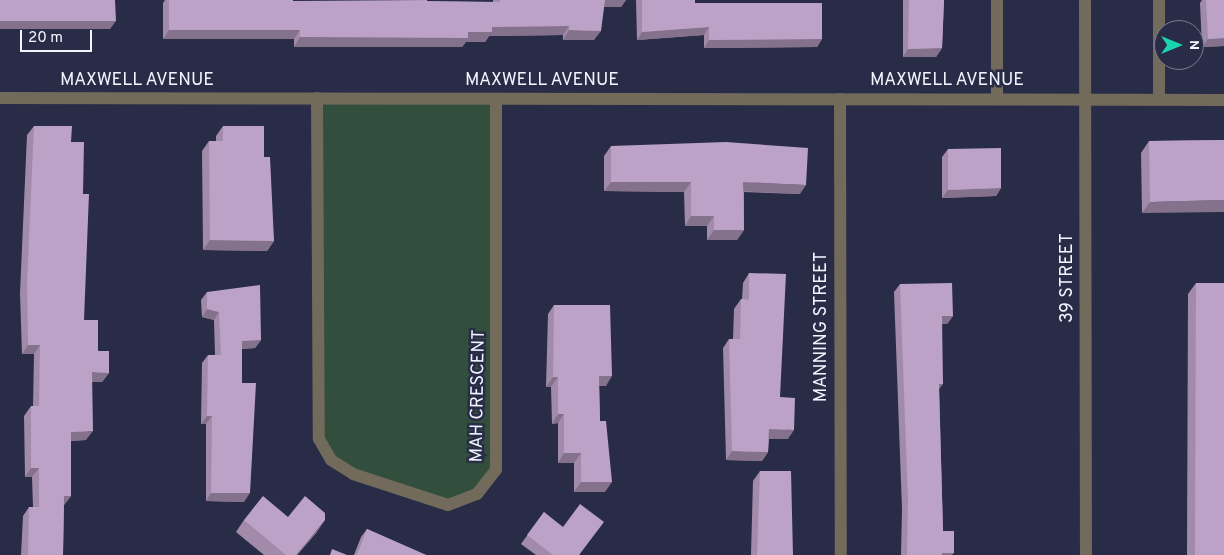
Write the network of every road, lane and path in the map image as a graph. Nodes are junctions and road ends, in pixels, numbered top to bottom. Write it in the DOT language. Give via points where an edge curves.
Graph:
graph roads {
  1 [pos="997,0"];
  2 [pos="1085,0"];
  3 [pos="1160,0"];
  4 [pos="0,98"];
  5 [pos="317,98"];
  6 [pos="997,98"];
  7 [pos="496,99"];
  8 [pos="840,99"];
  9 [pos="1085,100"];
  10 [pos="1159,100"];
  11 [pos="1224,100"];
  12 [pos="841,555"];
  13 [pos="1086,555"];
  1 -- 6 [label="street"];
  2 -- 9 [label="street, 39 STREET"];
  3 -- 10 [label="street"];
  4 -- 5 [label="street, MAXWELL AVENUE"];
  5 -- 7 [label="street, MAXWELL AVENUE"];
  5 -- 7 [label="street, MAH CRESCENT" via="319,439 331,460 353,474 448,505 477,494 496,470"];
  6 -- 8 [label="street, MAXWELL AVENUE"];
  6 -- 9 [label="street, MAXWELL AVENUE"];
  7 -- 8 [label="street, MAXWELL AVENUE"];
  8 -- 12 [label="street, MANNING STREET"];
  9 -- 10 [label="street, MAXWELL AVENUE"];
  9 -- 13 [label="street, 39 STREET"];
  10 -- 11 [label="street, MAXWELL AVENUE"];
}
